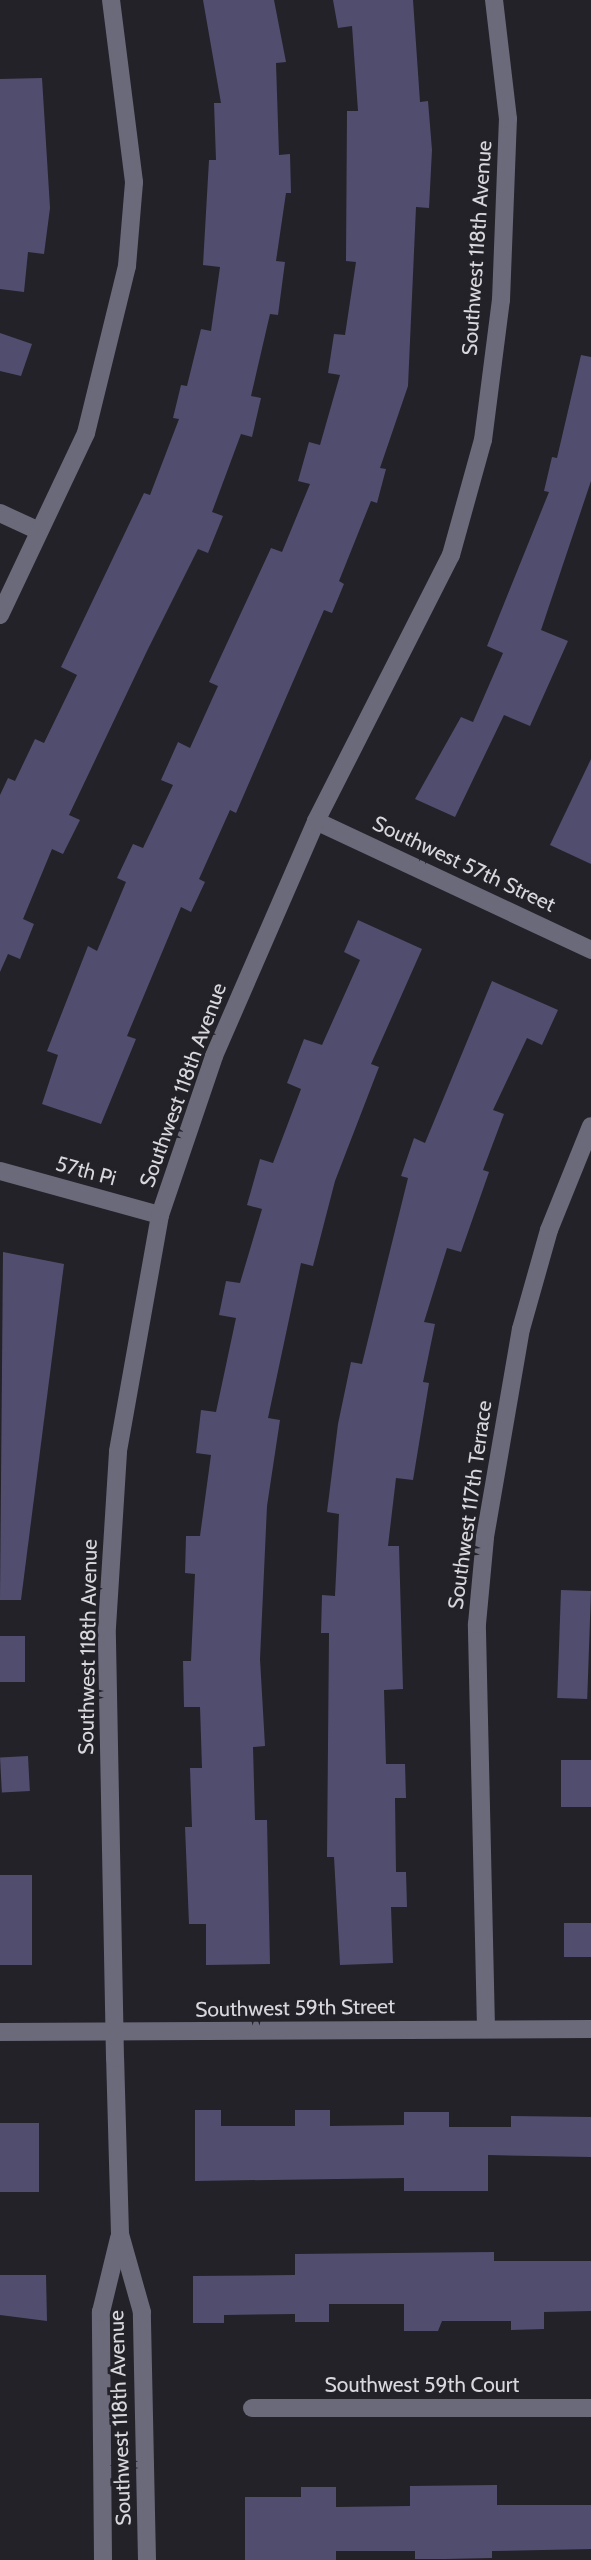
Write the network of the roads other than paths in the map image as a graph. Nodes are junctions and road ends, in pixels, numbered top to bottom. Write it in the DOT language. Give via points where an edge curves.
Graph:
graph roads {
  1 [pos="111,0"];
  2 [pos="494,0"];
  3 [pos="0,513"];
  4 [pos="39,531"];
  5 [pos="0,615"];
  6 [pos="316,821"];
  7 [pos="591,950"];
  8 [pos="591,1126"];
  9 [pos="0,1171"];
  10 [pos="160,1215"];
  11 [pos="486,2028"];
  12 [pos="591,2029"];
  13 [pos="0,2032"];
  14 [pos="114,2032"];
  15 [pos="120,2234"];
  16 [pos="252,2408"];
  17 [pos="591,2408"];
  18 [pos="103,2560"];
  19 [pos="147,2560"];
  1 -- 4 [label="street" via="133,169 127,266 86,433"];
  2 -- 6 [label="street, Southwest 118th Avenue" via="508,119 501,300 483,440 451,555"];
  3 -- 4 [label="street"];
  4 -- 5 [label="street"];
  6 -- 7 [label="street, Southwest 57th Street"];
  6 -- 10 [label="street, Southwest 118th Avenue" via="218,1045"];
  8 -- 11 [label="street, Southwest 117th Terrace" via="549,1230 521,1329 485,1537 478,1624"];
  9 -- 10 [label="street, 57th Pi"];
  10 -- 14 [label="street, Southwest 118th Avenue" via="118,1451 107,1627"];
  11 -- 12 [label="street, Southwest 59th Street"];
  11 -- 14 [label="street, Southwest 59th Street"];
  13 -- 14 [label="street, Southwest 59th Street"];
  14 -- 15 [label="street, Southwest 118th Avenue"];
  15 -- 18 [label="street, Southwest 118th Avenue" via="101,2312"];
  15 -- 19 [label="street, Southwest 118th Avenue" via="142,2312"];
  16 -- 17 [label="street, Southwest 59th Court"];
}
